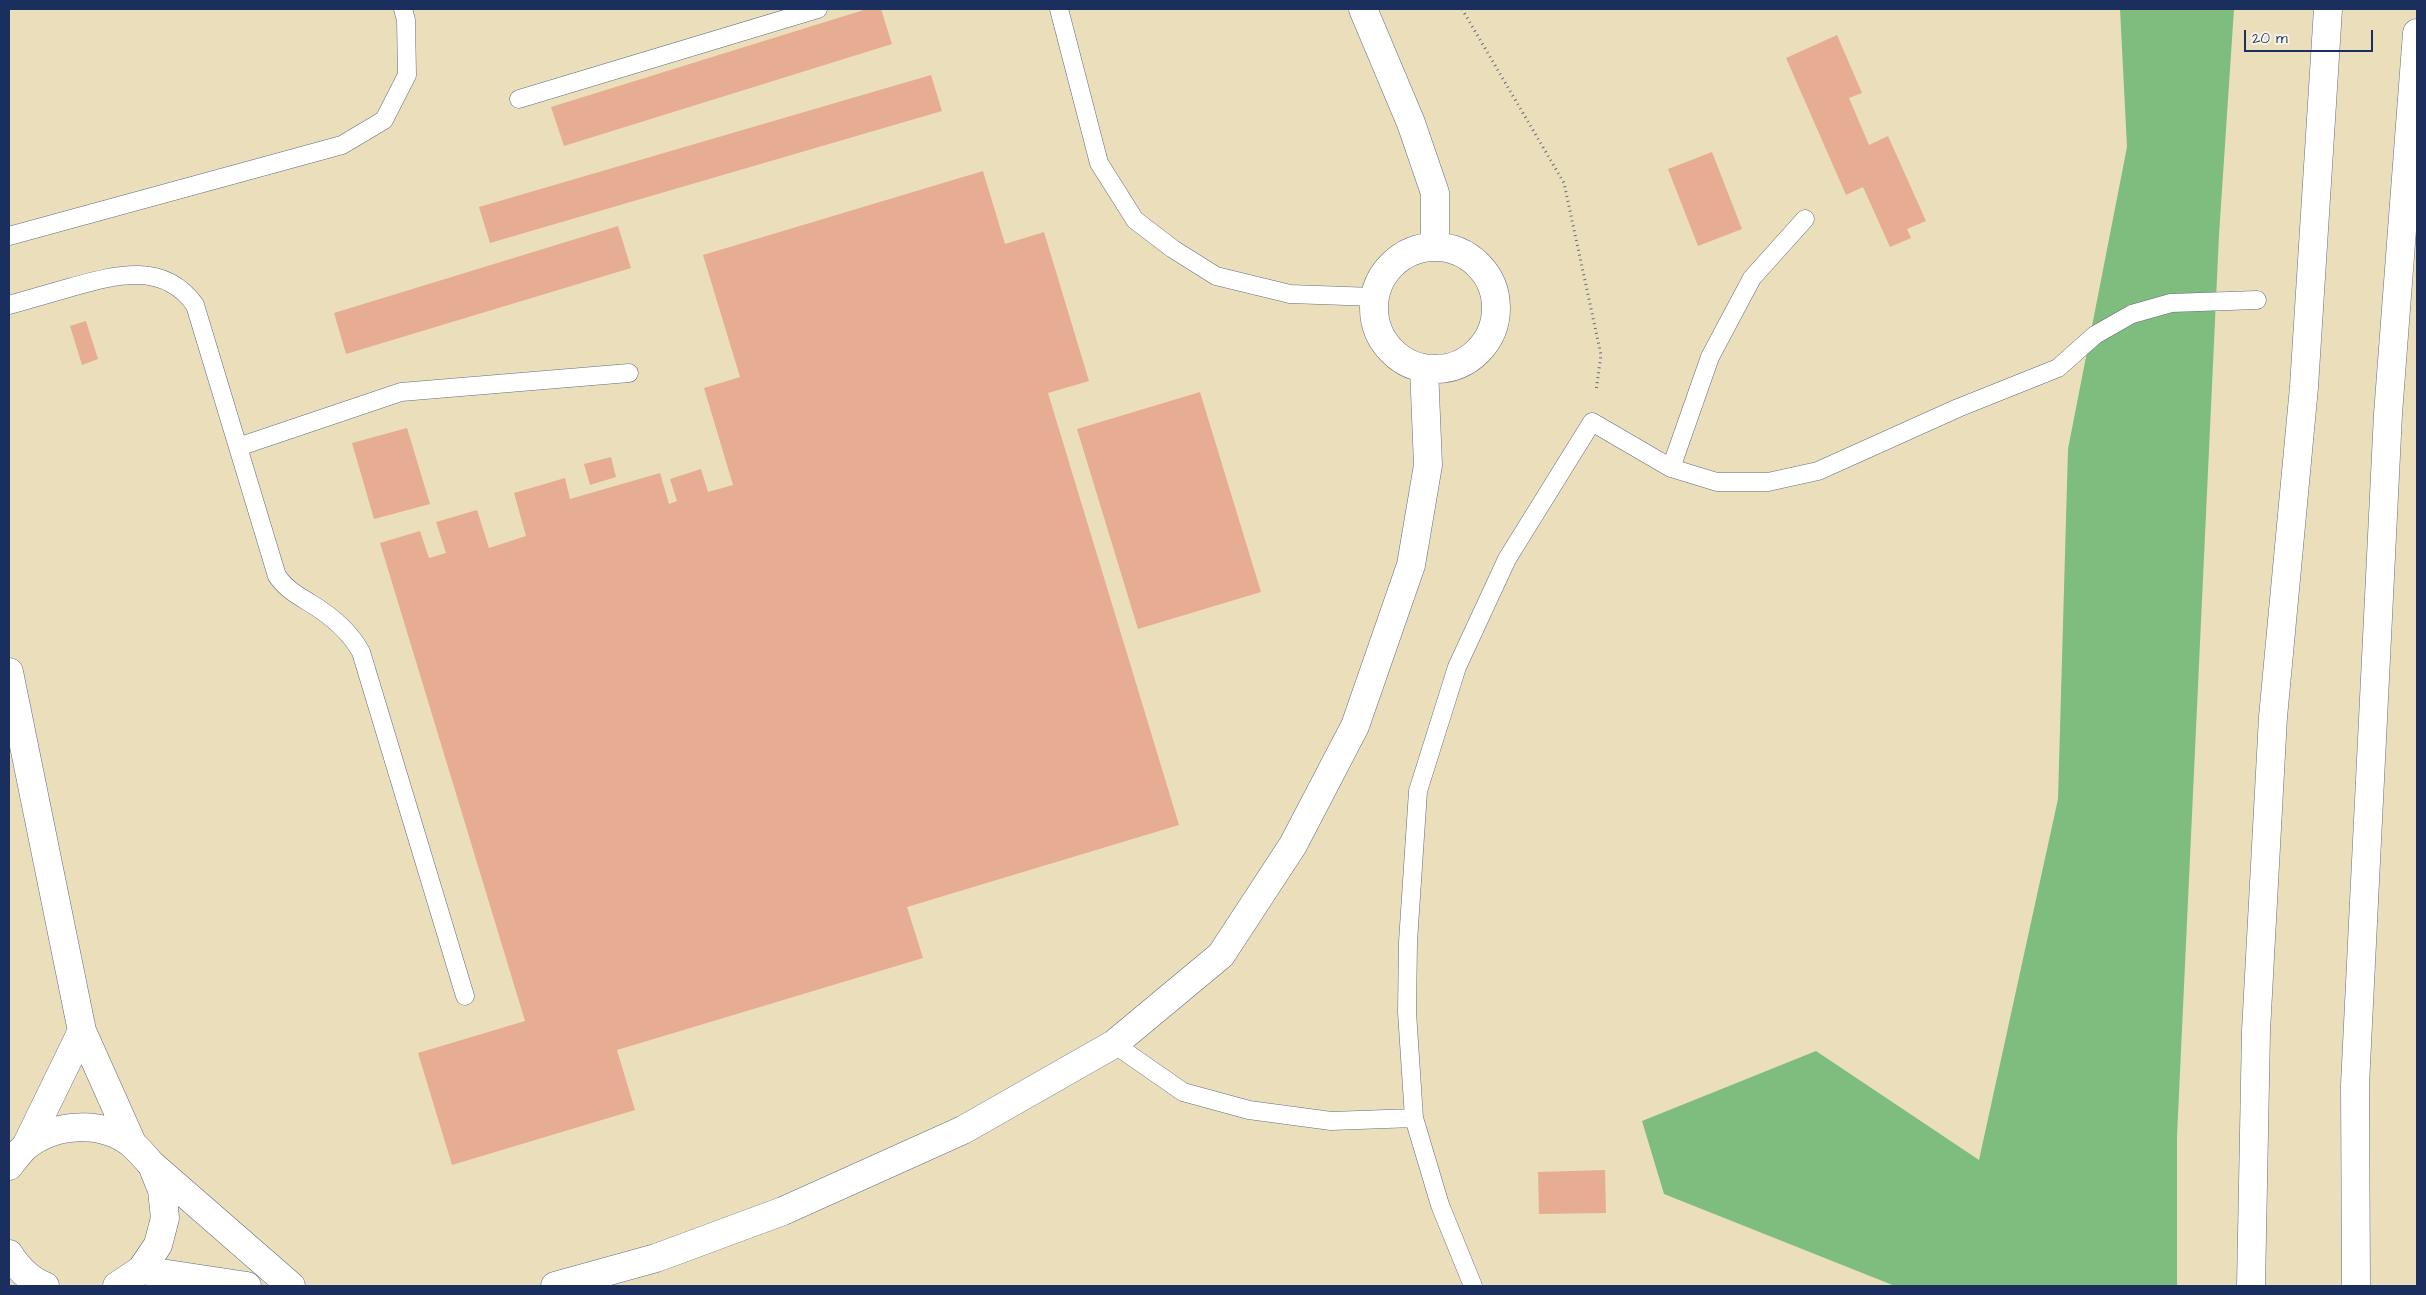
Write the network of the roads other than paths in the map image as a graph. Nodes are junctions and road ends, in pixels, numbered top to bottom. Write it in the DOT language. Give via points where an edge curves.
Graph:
graph roads {
  1 [pos="403,9"];
  2 [pos="818,9"];
  3 [pos="1059,9"];
  4 [pos="1362,9"];
  5 [pos="2328,9"];
  6 [pos="2417,33"];
  7 [pos="518,99"];
  8 [pos="1805,219"];
  9 [pos="9,236"];
  10 [pos="1435,246"];
  11 [pos="1374,297"];
  12 [pos="2256,300"];
  13 [pos="9,305"];
  14 [pos="1424,368"];
  15 [pos="629,373"];
  16 [pos="238,447"];
  17 [pos="1671,468"];
  18 [pos="9,672"];
  19 [pos="465,996"];
  20 [pos="82,1031"];
  21 [pos="1114,1044"];
  22 [pos="1414,1118"];
  23 [pos="132,1144"];
  24 [pos="17,1156"];
  25 [pos="151,1164"];
  26 [pos="16,1269"];
  27 [pos="141,1270"];
  28 [pos="45,1286"];
  29 [pos="117,1286"];
  30 [pos="247,1286"];
  31 [pos="291,1286"];
  32 [pos="555,1286"];
  33 [pos="1473,1286"];
  34 [pos="2251,1286"];
  35 [pos="2356,1286"];
  1 -- 9 [label="lane" via="407,75 384,120 342,145"];
  2 -- 7 [label="lane"];
  3 -- 11 [label="lane" via="1099,163 1135,220 1216,276 1290,294"];
  4 -- 10 [label="main road" via="1412,123 1435,193"];
  5 -- 34 [label="main road" via="2304,386 2273,717 2256,1031"];
  6 -- 35 [label="main road" via="2388,414 2355,1085"];
  8 -- 17 [label="lane" via="1752,278 1710,357"];
  10 -- 11 [label="main road" via="1415,249 1396,258 1383,274"];
  10 -- 14 [label="main road" via="1467,256 1487,274 1495,293 1496,313 1491,333 1480,350 1464,362 1444,369"];
  11 -- 14 [label="main road" via="1373,312 1378,332 1388,349 1404,362"];
  12 -- 17 [label="lane" via="2171,303 2132,314 2095,335 2058,368 1882,440 1818,471 1768,482 1717,482"];
  13 -- 16 [label="lane" via="113,276 158,277 178,288 195,305"];
  14 -- 21 [label="main road" via="1428,465 1411,566 1355,726 1293,845 1221,955"];
  15 -- 16 [label="lane" via="400,392"];
  16 -- 19 [label="lane" via="277,576 292,593 345,630 361,652"];
  17 -- 22 [label="lane" via="1592,422 1507,559 1457,667 1418,791 1407,1012"];
  18 -- 20 [label="main road"];
  20 -- 23 [label="main road"];
  20 -- 24 [label="main road"];
  21 -- 22 [label="lane" via="1183,1092 1249,1110 1330,1121"];
  21 -- 32 [label="main road" via="963,1130 783,1211 656,1258"];
  22 -- 33 [label="lane" via="1440,1205"];
  23 -- 24 [label="main road" via="106,1130 78,1127 50,1132"];
  23 -- 25 [label="main road"];
  25 -- 27 [label="main road" via="162,1190 165,1218 158,1245"];
  25 -- 31 [label="main road"];
  26 -- 28 [label="main road"];
  27 -- 29 [label="main road"];
  27 -- 30 [label="main road"];
}
